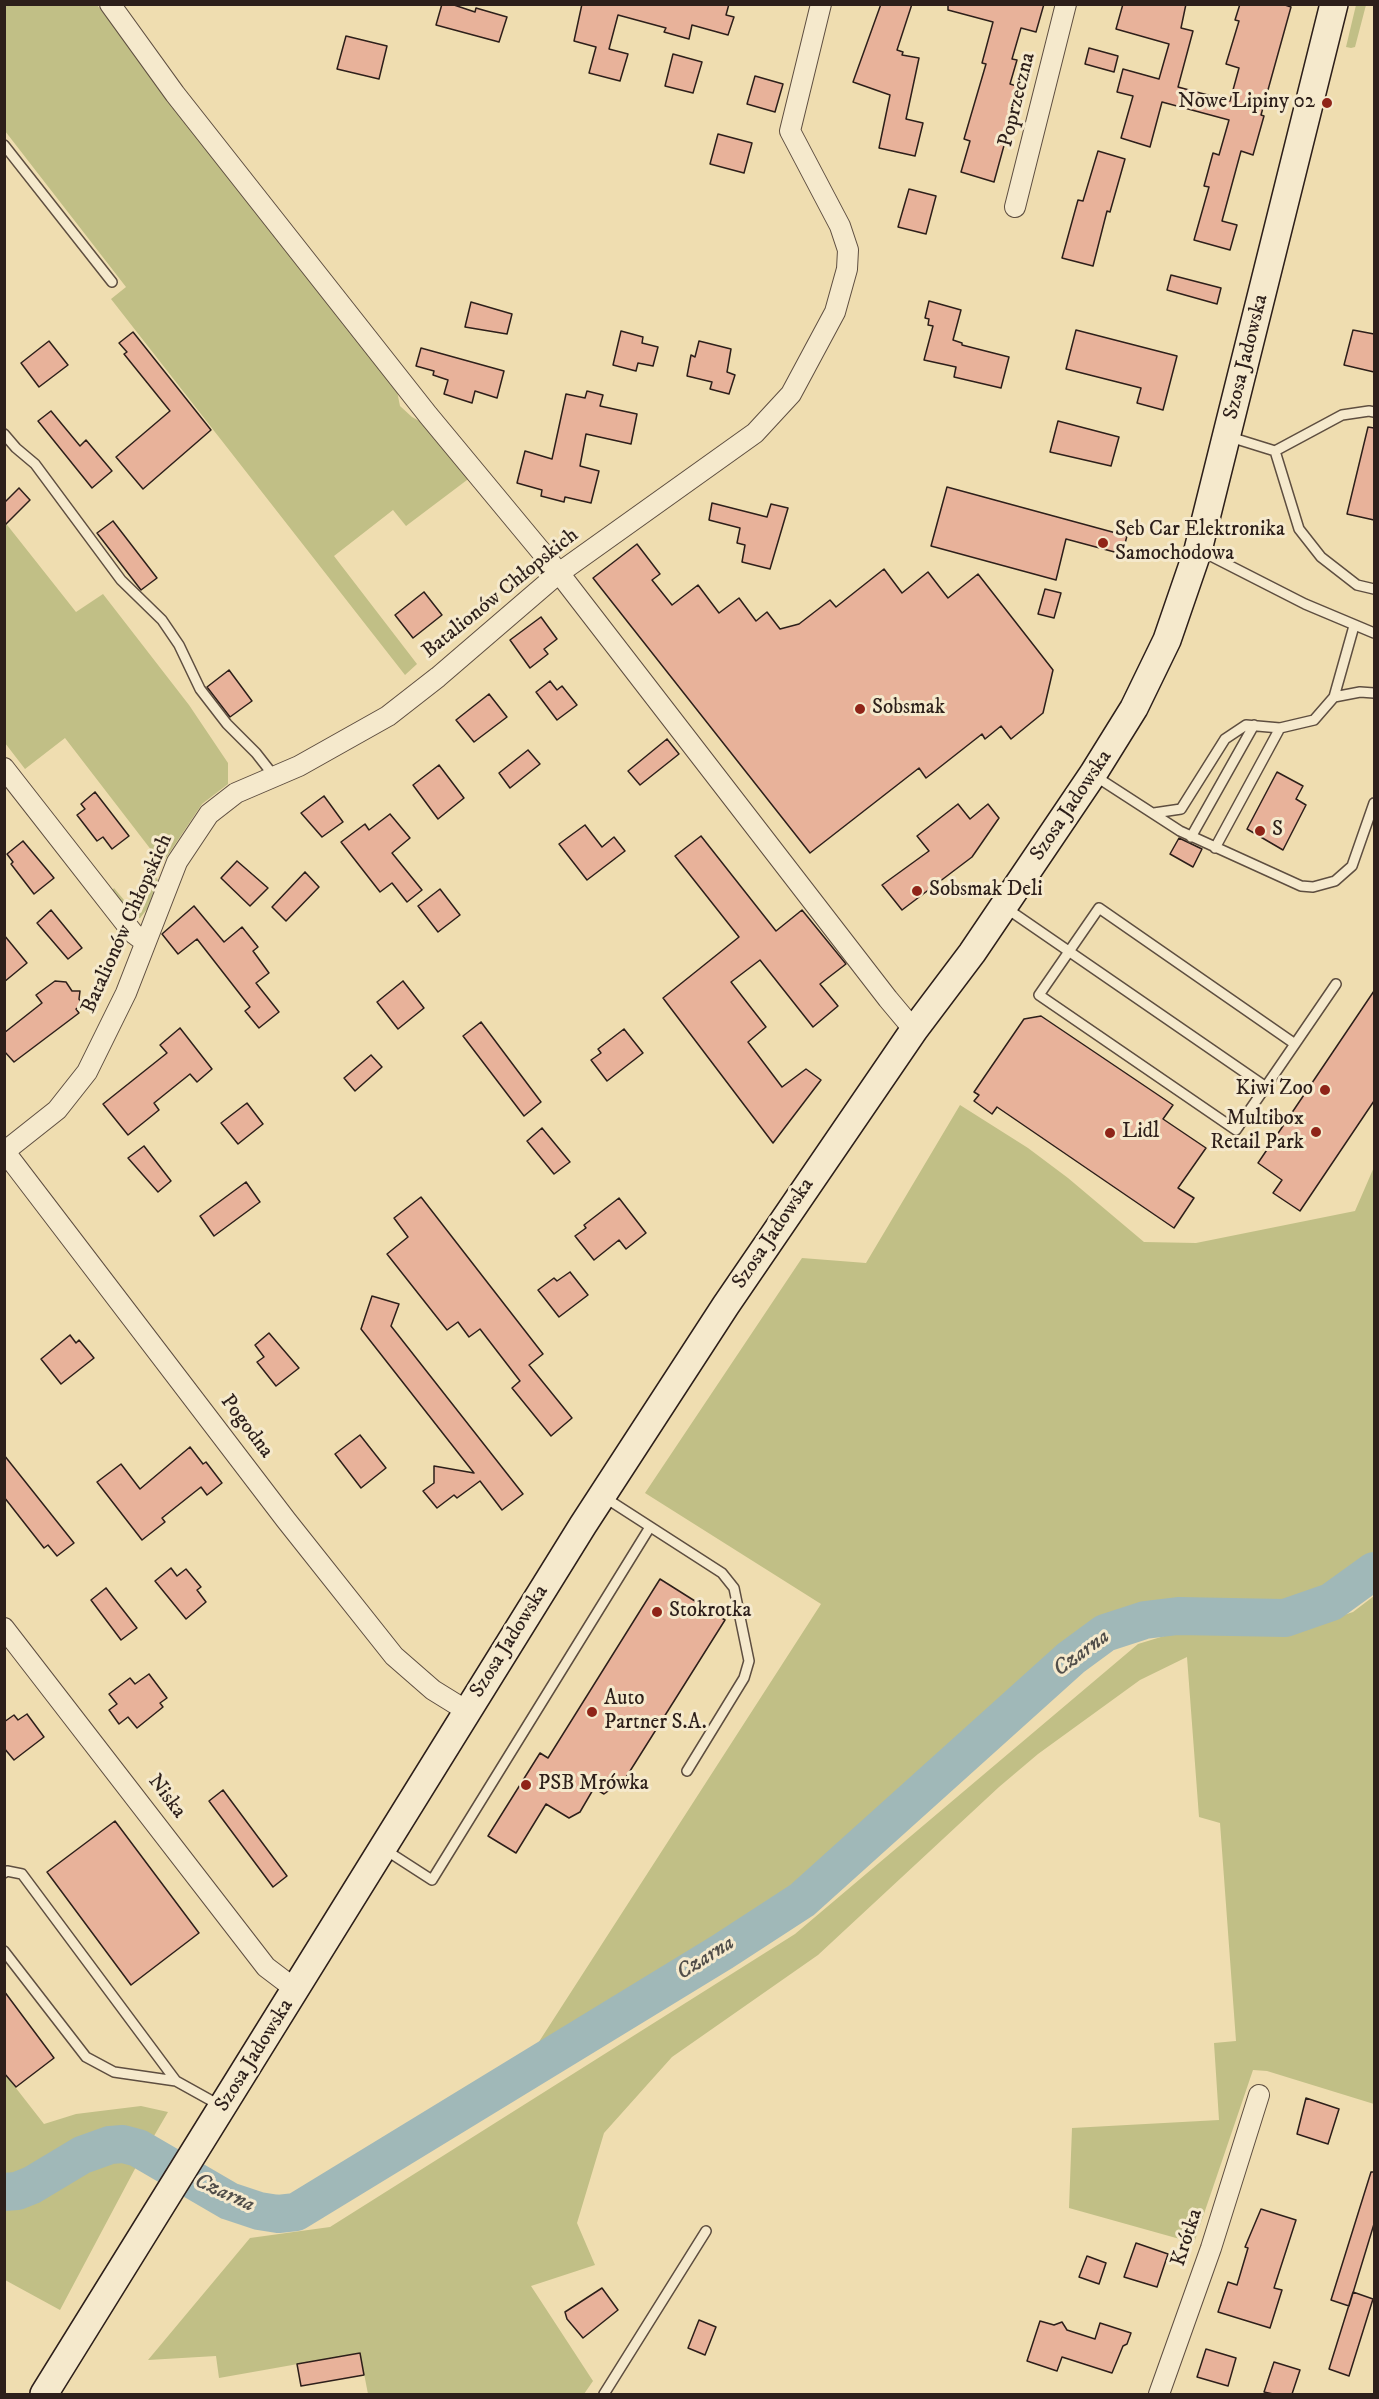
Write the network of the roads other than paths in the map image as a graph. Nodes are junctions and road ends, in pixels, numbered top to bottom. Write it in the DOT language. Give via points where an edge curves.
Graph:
graph roads {
  1 [pos="110,4"];
  2 [pos="821,4"];
  3 [pos="1066,4"];
  4 [pos="1334,4"];
  5 [pos="4,145"];
  6 [pos="1015,207"];
  7 [pos="112,282"];
  8 [pos="1374,412"];
  9 [pos="4,434"];
  10 [pos="1227,437"];
  11 [pos="1275,451"];
  12 [pos="1198,550"];
  13 [pos="559,573"];
  14 [pos="1374,589"];
  15 [pos="1354,626"];
  16 [pos="1374,633"];
  17 [pos="1374,693"];
  18 [pos="1334,697"];
  19 [pos="1254,725"];
  20 [pos="1280,728"];
  21 [pos="4,768"];
  22 [pos="1093,774"];
  23 [pos="274,776"];
  24 [pos="1374,803"];
  25 [pos="1154,813"];
  26 [pos="1191,837"];
  27 [pos="1215,848"];
  28 [pos="1004,906"];
  29 [pos="146,942"];
  30 [pos="1069,951"];
  31 [pos="1336,984"];
  32 [pos="914,1029"];
  33 [pos="1295,1044"];
  34 [pos="1266,1087"];
  35 [pos="5,1152"];
  36 [pos="602,1496"];
  37 [pos="650,1527"];
  38 [pos="4,1628"];
  39 [pos="467,1711"];
  40 [pos="687,1771"];
  41 [pos="382,1849"];
  42 [pos="4,1873"];
  43 [pos="4,1951"];
  44 [pos="295,1989"];
  45 [pos="176,2080"];
  46 [pos="1259,2095"];
  47 [pos="223,2108"];
  48 [pos="706,2231"];
  49 [pos="44,2394"];
  50 [pos="604,2394"];
  51 [pos="1159,2394"];
  1 -- 13 [label="street" via="175,94 428,415"];
  2 -- 13 [label="street, Batalionów Chłopskich" via="790,131 840,226 848,250 835,312 791,394 755,433"];
  3 -- 6 [label="street, Poprzeczna"];
  4 -- 10 [label="main road, Szosa Jadowska"];
  5 -- 7 [label="lane"];
  8 -- 11 [label="lane" via="1342,415"];
  9 -- 23 [label="lane" via="35,464 121,580 162,620 200,689"];
  10 -- 11 [label="lane"];
  10 -- 12 [label="main road, Szosa Jadowska"];
  11 -- 14 [label="lane" via="1299,529 1321,557 1357,585"];
  12 -- 15 [label="lane"];
  12 -- 22 [label="main road, Szosa Jadowska" via="1153,672"];
  13 -- 23 [label="street, Batalionów Chłopskich" via="388,716"];
  13 -- 32 [label="street"];
  15 -- 16 [label="lane"];
  15 -- 18 [label="lane"];
  17 -- 18 [label="lane"];
  18 -- 20 [label="lane" via="1314,720"];
  19 -- 20 [label="lane"];
  19 -- 25 [label="lane" via="1246,725 1225,740 1180,809"];
  19 -- 26 [label="lane"];
  20 -- 27 [label="lane"];
  21 -- 29 [label="street" via="133,933"];
  22 -- 25 [label="lane"];
  22 -- 28 [label="main road, Szosa Jadowska"];
  23 -- 29 [label="street, Batalionów Chłopskich" via="229,797 198,827 177,862"];
  24 -- 27 [label="lane" via="1353,866 1324,885 1292,884"];
  25 -- 26 [label="lane"];
  26 -- 27 [label="lane"];
  28 -- 30 [label="lane"];
  28 -- 32 [label="main road, Szosa Jadowska"];
  29 -- 35 [label="street, Batalionów Chłopskich" via="87,1072 57,1110"];
  30 -- 33 [label="lane" via="1099,909"];
  30 -- 34 [label="lane"];
  30 -- 34 [label="lane" via="1039,995 1236,1130"];
  31 -- 33 [label="lane"];
  32 -- 36 [label="main road, Szosa Jadowska"];
  33 -- 34 [label="lane"];
  35 -- 39 [label="street, Pogodna" via="394,1656 433,1690"];
  36 -- 37 [label="lane"];
  36 -- 39 [label="main road, Szosa Jadowska"];
  37 -- 40 [label="lane" via="722,1573 734,1588 749,1661 744,1678"];
  37 -- 41 [label="lane" via="432,1880"];
  38 -- 44 [label="street, Niska" via="266,1967"];
  39 -- 41 [label="main road, Szosa Jadowska"];
  41 -- 44 [label="main road, Szosa Jadowska"];
  42 -- 45 [label="lane" via="22,1874"];
  43 -- 45 [label="lane" via="86,2057 114,2072"];
  44 -- 47 [label="main road, Szosa Jadowska"];
  45 -- 47 [label="lane"];
  46 -- 51 [label="street, Krótka" via="1211,2248"];
  47 -- 49 [label="main road, Szosa Jadowska"];
  48 -- 50 [label="lane"];
}
